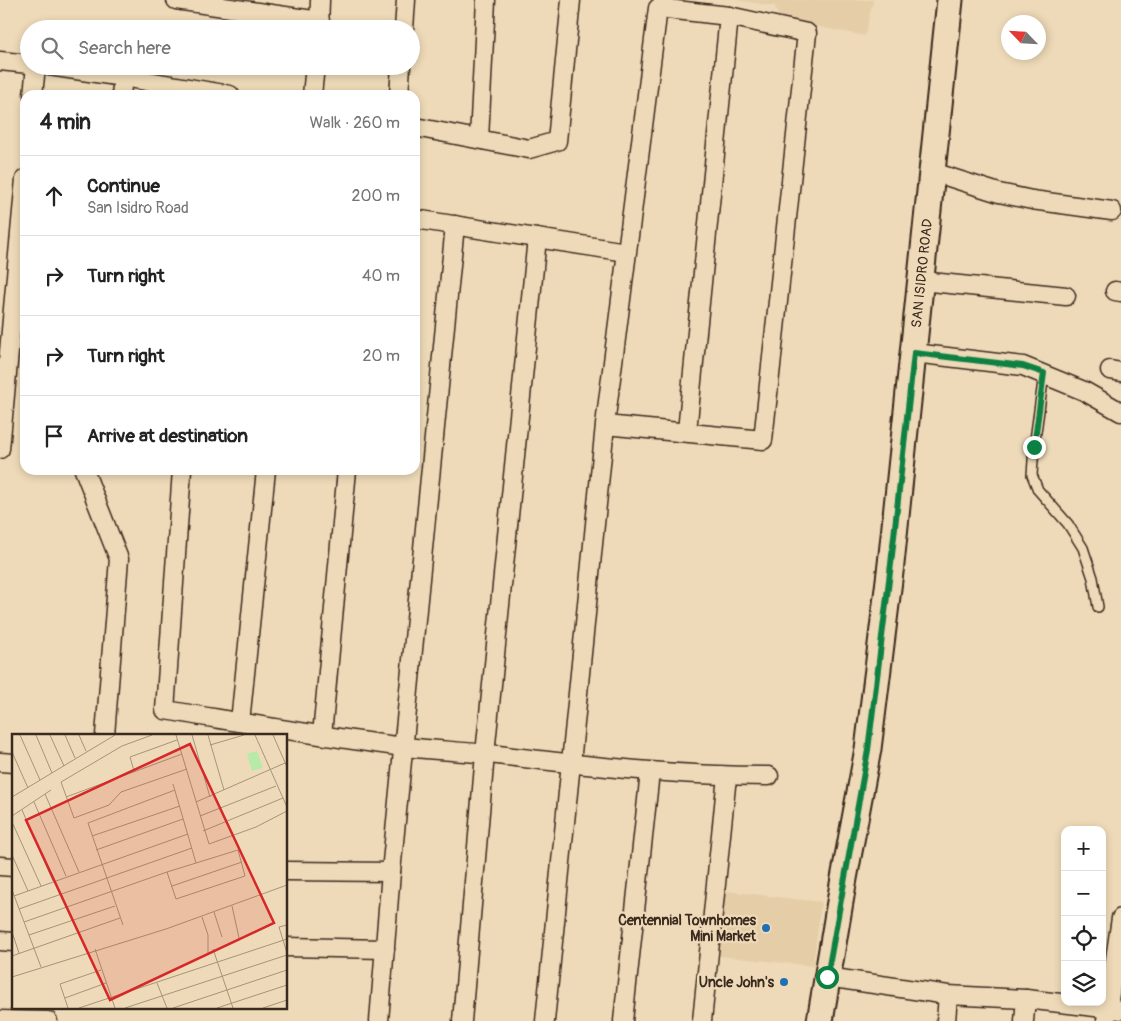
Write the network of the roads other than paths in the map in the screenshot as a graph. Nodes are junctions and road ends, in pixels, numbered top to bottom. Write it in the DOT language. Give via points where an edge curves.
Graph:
graph roads {
  1 [pos="176,0"];
  2 [pos="320,0"];
  3 [pos="406,0"];
  4 [pos="486,0"];
  5 [pos="570,0"];
  6 [pos="950,0"];
  7 [pos="729,16"];
  8 [pos="291,20"];
  9 [pos="320,20"];
  10 [pos="405,20"];
  11 [pos="0,61"];
  12 [pos="20,63"];
  13 [pos="35,75"];
  14 [pos="110,75"];
  15 [pos="314,75"];
  16 [pos="400,75"];
  17 [pos="123,77"];
  18 [pos="34,90"];
  19 [pos="122,90"];
  20 [pos="200,90"];
  21 [pos="313,90"];
  22 [pos="399,90"];
  23 [pos="420,128"];
  24 [pos="479,139"];
  25 [pos="933,172"];
  26 [pos="1112,211"];
  27 [pos="20,220"];
  28 [pos="420,220"];
  29 [pos="455,225"];
  30 [pos="537,238"];
  31 [pos="626,252"];
  32 [pos="921,281"];
  33 [pos="1066,296"];
  34 [pos="4,351"];
  35 [pos="914,353"];
  36 [pos="1044,373"];
  37 [pos="1121,412"];
  38 [pos="605,425"];
  39 [pos="688,432"];
  40 [pos="0,449"];
  41 [pos="86,475"];
  42 [pos="182,475"];
  43 [pos="265,475"];
  44 [pos="346,475"];
  45 [pos="1098,607"];
  46 [pos="240,722"];
  47 [pos="105,734"];
  48 [pos="322,735"];
  49 [pos="405,747"];
  50 [pos="485,754"];
  51 [pos="572,764"];
  52 [pos="650,772"];
  53 [pos="727,776"];
  54 [pos="769,776"];
  55 [pos="288,871"];
  56 [pos="391,872"];
  57 [pos="1121,918"];
  58 [pos="288,947"];
  59 [pos="385,949"];
  60 [pos="827,977"];
  61 [pos="948,995"];
  62 [pos="1026,1000"];
  63 [pos="1112,1013"];
  64 [pos="0,1020"];
  65 [pos="48,1021"];
  66 [pos="379,1021"];
  67 [pos="462,1021"];
  68 [pos="545,1021"];
  69 [pos="623,1021"];
  70 [pos="702,1021"];
  71 [pos="820,1021"];
  72 [pos="946,1021"];
  73 [pos="1024,1021"];
  1 -- 8 [label="street"];
  2 -- 9 [label="street"];
  3 -- 10 [label="street"];
  4 -- 24 [label="street"];
  5 -- 24 [label="street" via="557,141 529,149"];
  6 -- 25 [label="street, SAN ISIDRO ROAD"];
  7 -- 31 [label="street" via="658,8"];
  7 -- 39 [label="street"];
  7 -- 39 [label="street" via="807,33 762,440"];
  11 -- 12 [label="street"];
  13 -- 18 [label="street"];
  14 -- 17 [label="street"];
  15 -- 21 [label="street"];
  16 -- 22 [label="street"];
  17 -- 19 [label="street"];
  17 -- 20 [label="street"];
  23 -- 24 [label="street"];
  25 -- 26 [label="street" via="999,193"];
  25 -- 32 [label="street, SAN ISIDRO ROAD"];
  27 -- 34 [label="street"];
  28 -- 29 [label="street"];
  29 -- 30 [label="street"];
  29 -- 49 [label="street"];
  30 -- 31 [label="street"];
  30 -- 50 [label="street"];
  31 -- 38 [label="street"];
  32 -- 33 [label="street"];
  32 -- 35 [label="street, SAN ISIDRO ROAD"];
  34 -- 40 [label="street"];
  35 -- 36 [label="street" via="1023,366"];
  35 -- 60 [label="street, SAN ISIDRO ROAD" via="868,750"];
  36 -- 37 [label="street"];
  36 -- 45 [label="lane" via="1032,475 1038,490 1068,524 1083,548"];
  38 -- 39 [label="street"];
  38 -- 51 [label="street"];
  41 -- 47 [label="street" via="120,559"];
  42 -- 46 [label="street" via="165,710"];
  43 -- 46 [label="street"];
  44 -- 48 [label="street"];
  46 -- 48 [label="street"];
  48 -- 49 [label="street"];
  49 -- 50 [label="street"];
  49 -- 56 [label="street"];
  50 -- 51 [label="street"];
  50 -- 67 [label="street"];
  51 -- 52 [label="street"];
  51 -- 68 [label="street"];
  52 -- 53 [label="street"];
  52 -- 69 [label="street"];
  53 -- 54 [label="street"];
  53 -- 70 [label="street"];
  55 -- 56 [label="street"];
  56 -- 59 [label="street"];
  57 -- 63 [label="street"];
  58 -- 59 [label="street"];
  59 -- 66 [label="street"];
  60 -- 61 [label="street"];
  60 -- 71 [label="street, SAN ISIDRO ROAD"];
  61 -- 62 [label="street"];
  61 -- 72 [label="street"];
  62 -- 63 [label="street"];
  62 -- 73 [label="street"];
  64 -- 65 [label="street"];
}
